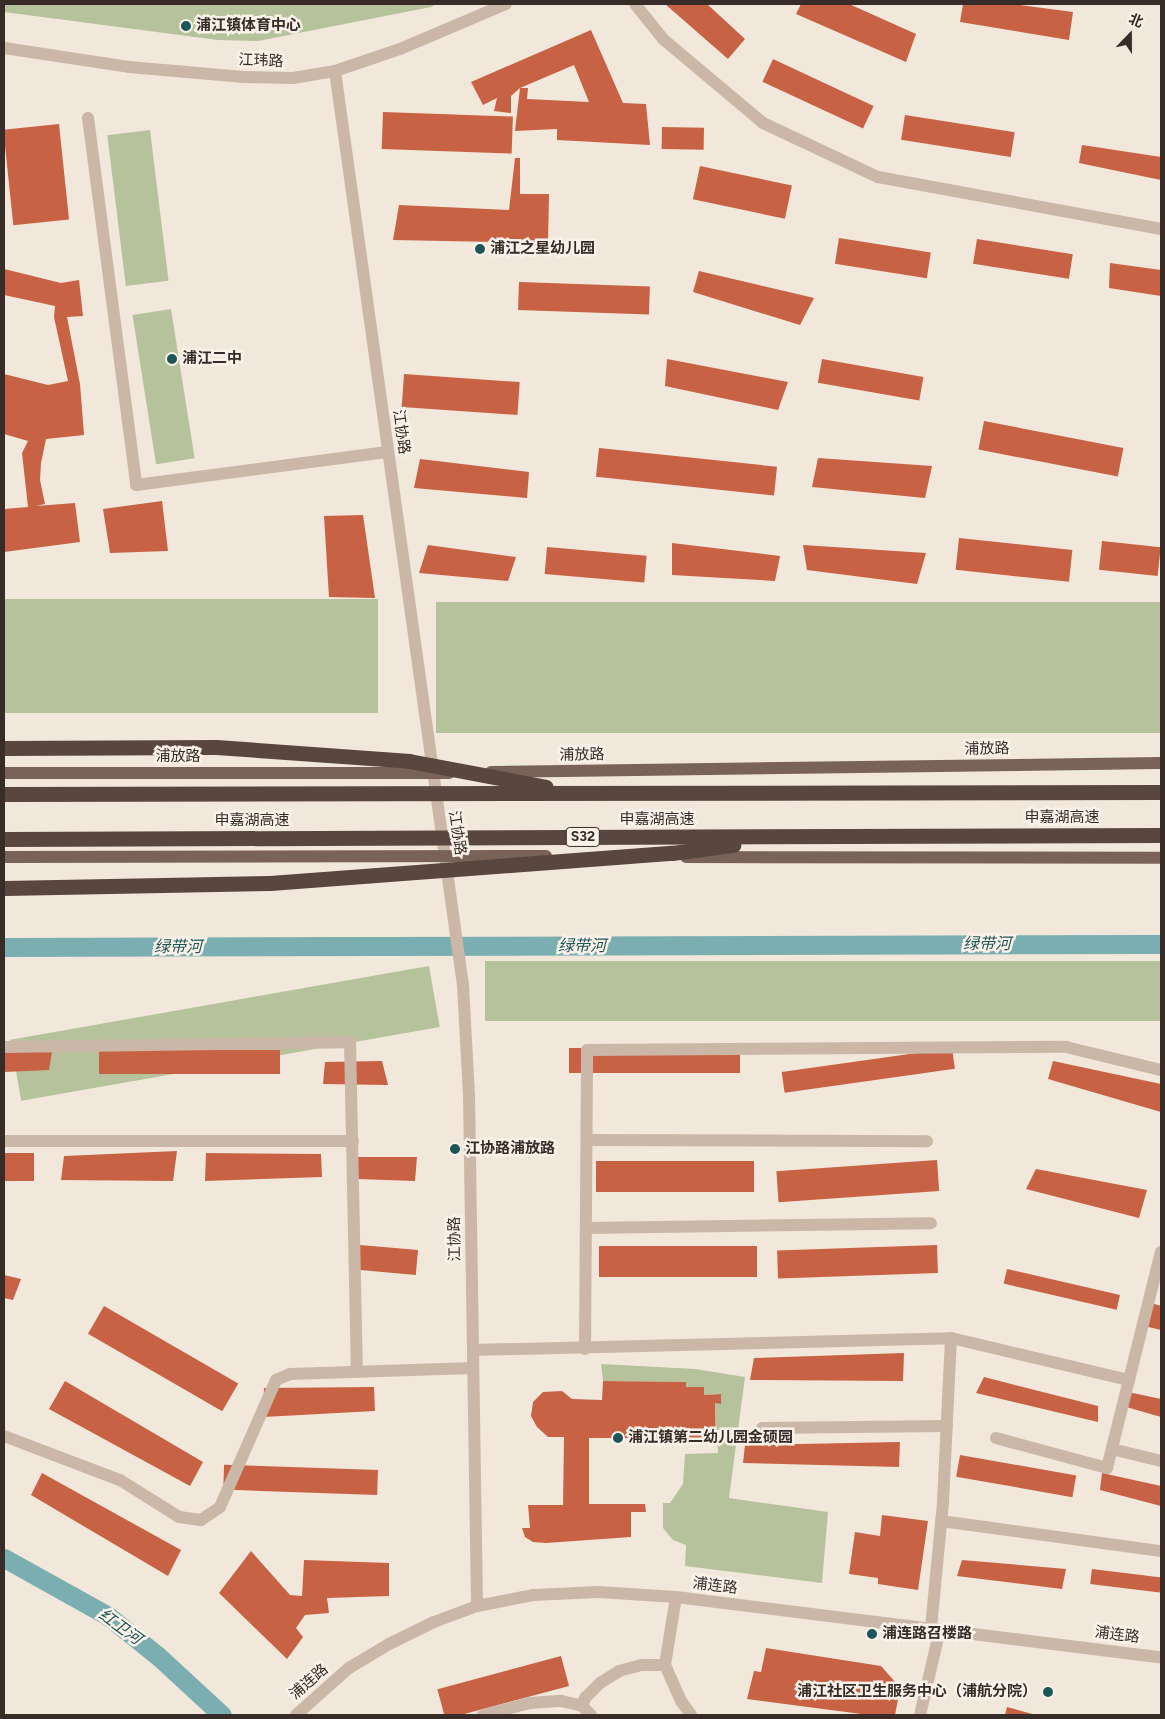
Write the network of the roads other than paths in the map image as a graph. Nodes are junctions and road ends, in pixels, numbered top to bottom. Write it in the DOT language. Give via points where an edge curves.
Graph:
graph roads {
  1 [pos="506,4"];
  2 [pos="635,4"];
  3 [pos="4,48"];
  4 [pos="335,71"];
  5 [pos="88,118"];
  6 [pos="1161,229"];
  7 [pos="387,452"];
  8 [pos="4,748"];
  9 [pos="1161,763"];
  10 [pos="4,773"];
  11 [pos="432,773"];
  12 [pos="1161,792"];
  13 [pos="4,794"];
  14 [pos="582,794"];
  15 [pos="1161,836"];
  16 [pos="791,837"];
  17 [pos="4,839"];
  18 [pos="444,856"];
  19 [pos="4,857"];
  20 [pos="1161,858"];
  21 [pos="4,888"];
  22 [pos="4,1047"];
  23 [pos="1161,1070"];
  24 [pos="586,1140"];
  25 [pos="4,1141"];
  26 [pos="353,1141"];
  27 [pos="927,1141"];
  28 [pos="931,1223"];
  29 [pos="586,1228"];
  30 [pos="1161,1252"];
  31 [pos="951,1338"];
  32 [pos="585,1349"];
  33 [pos="473,1350"];
  34 [pos="474,1368"];
  35 [pos="357,1372"];
  36 [pos="1129,1380"];
  37 [pos="947,1426"];
  38 [pos="762,1428"];
  39 [pos="4,1436"];
  40 [pos="996,1438"];
  41 [pos="1112,1449"];
  42 [pos="1161,1461"];
  43 [pos="941,1521"];
  44 [pos="1161,1551"];
  45 [pos="676,1597"];
  46 [pos="477,1606"];
  47 [pos="936,1629"];
  48 [pos="1161,1657"];
  49 [pos="665,1665"];
  50 [pos="586,1711"];
  51 [pos="296,1715"];
  52 [pos="483,1715"];
  53 [pos="691,1715"];
  54 [pos="920,1715"];
  1 -- 4 [label="street, 江玮路"];
  2 -- 6 [label="street" via="663,39 763,123 878,177"];
  3 -- 4 [label="street, 江玮路" via="129,67 244,78 293,78"];
  4 -- 7 [label="street, 江协路"];
  5 -- 7 [label="street" via="136,485"];
  7 -- 11 [label="street, 江协路"];
  8 -- 14 [label="highway" via="216,747 410,761"];
  9 -- 11 [label="main road, 浦放路"];
  10 -- 11 [label="main road, 浦放路"];
  11 -- 18 [label="street, 江协路"];
  12 -- 14 [label="highway, 申嘉湖高速"];
  13 -- 14 [label="highway, 申嘉湖高速"];
  15 -- 16 [label="highway, 申嘉湖高速 / S32"];
  16 -- 17 [label="highway, 申嘉湖高速 / S32"];
  16 -- 21 [label="highway" via="672,853 300,881"];
  18 -- 19 [label="main road"];
  18 -- 20 [label="main road"];
  18 -- 33 [label="street, 江协路" via="463,985 470,1095"];
  22 -- 26 [label="street" via="350,1042"];
  23 -- 24 [label="street" via="1066,1047 587,1050"];
  24 -- 27 [label="street"];
  24 -- 29 [label="street"];
  25 -- 26 [label="street"];
  26 -- 35 [label="street"];
  28 -- 29 [label="street"];
  29 -- 32 [label="street"];
  30 -- 36 [label="street"];
  31 -- 32 [label="street"];
  31 -- 36 [label="street"];
  31 -- 37 [label="street"];
  32 -- 33 [label="street"];
  33 -- 34 [label="street, 江协路"];
  34 -- 35 [label="street"];
  34 -- 46 [label="street, 江协路"];
  35 -- 39 [label="street" via="290,1374 276,1380 220,1507 201,1520 179,1517 120,1480"];
  36 -- 41 [label="street"];
  37 -- 38 [label="street"];
  37 -- 43 [label="street"];
  40 -- 41 [label="street" via="1108,1468"];
  41 -- 42 [label="street"];
  43 -- 44 [label="street"];
  43 -- 47 [label="street"];
  45 -- 46 [label="street, 浦连路" via="598,1592 533,1595"];
  45 -- 47 [label="street, 浦连路"];
  45 -- 49 [label="street"];
  46 -- 51 [label="street, 浦连路" via="389,1644 350,1668"];
  47 -- 48 [label="street, 浦连路"];
  47 -- 54 [label="street"];
  49 -- 50 [label="street" via="642,1665 618,1671 585,1698"];
  49 -- 53 [label="street"];
  50 -- 52 [label="street" via="561,1701 538,1702"];
}
